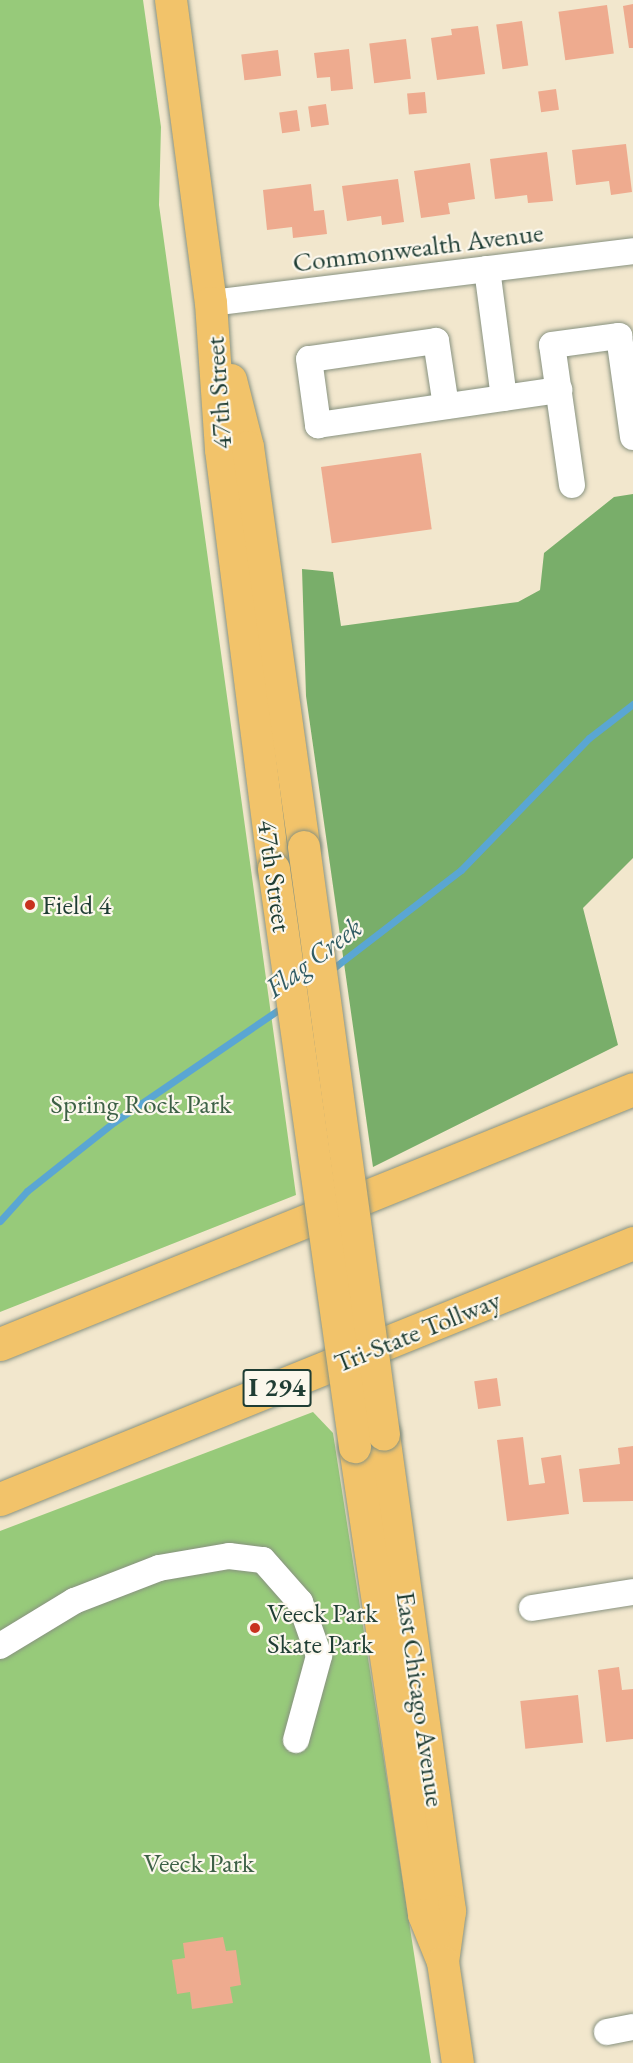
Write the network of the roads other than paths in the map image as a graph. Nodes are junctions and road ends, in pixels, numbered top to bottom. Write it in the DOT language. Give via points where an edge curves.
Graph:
graph roads {
  1 [pos="171,0"];
  2 [pos="633,250"];
  3 [pos="487,269"];
  4 [pos="211,303"];
  5 [pos="559,390"];
  6 [pos="504,398"];
  7 [pos="446,406"];
  8 [pos="633,437"];
  9 [pos="572,485"];
  10 [pos="633,1089"];
  11 [pos="633,1243"];
  12 [pos="0,1344"];
  13 [pos="384,1435"];
  14 [pos="356,1447"];
  15 [pos="0,1499"];
  16 [pos="633,1592"];
  17 [pos="532,1608"];
  18 [pos="0,1646"];
  19 [pos="296,1740"];
  20 [pos="443,1962"];
  21 [pos="633,2027"];
  22 [pos="608,2032"];
  23 [pos="458,2063"];
  1 -- 4 [label="main road, 47th Street"];
  2 -- 3 [label="street, Commonwealth Avenue"];
  3 -- 4 [label="street, Commonwealth Avenue"];
  3 -- 6 [label="street"];
  4 -- 13 [label="main road, 47th Street, bridge" via="248,447"];
  4 -- 14 [label="main road, 47th Street, bridge" via="221,450 274,869"];
  5 -- 6 [label="street"];
  5 -- 8 [label="street" via="552,345 619,336"];
  5 -- 9 [label="street"];
  6 -- 7 [label="street"];
  7 -- 7 [label="street" via="318,424 309,359 436,341"];
  10 -- 12 [label="highway"];
  11 -- 15 [label="highway, Tri-State Tollway / I 294"];
  13 -- 20 [label="main road, East Chicago Avenue" via="450,1911"];
  14 -- 20 [label="main road, East Chicago Avenue" via="424,1916"];
  16 -- 17 [label="street"];
  18 -- 19 [label="street" via="74,1601 149,1572 221,1557 263,1560 300,1602 319,1656"];
  20 -- 23 [label="main road, East Chicago Avenue"];
  21 -- 22 [label="street"];
}
